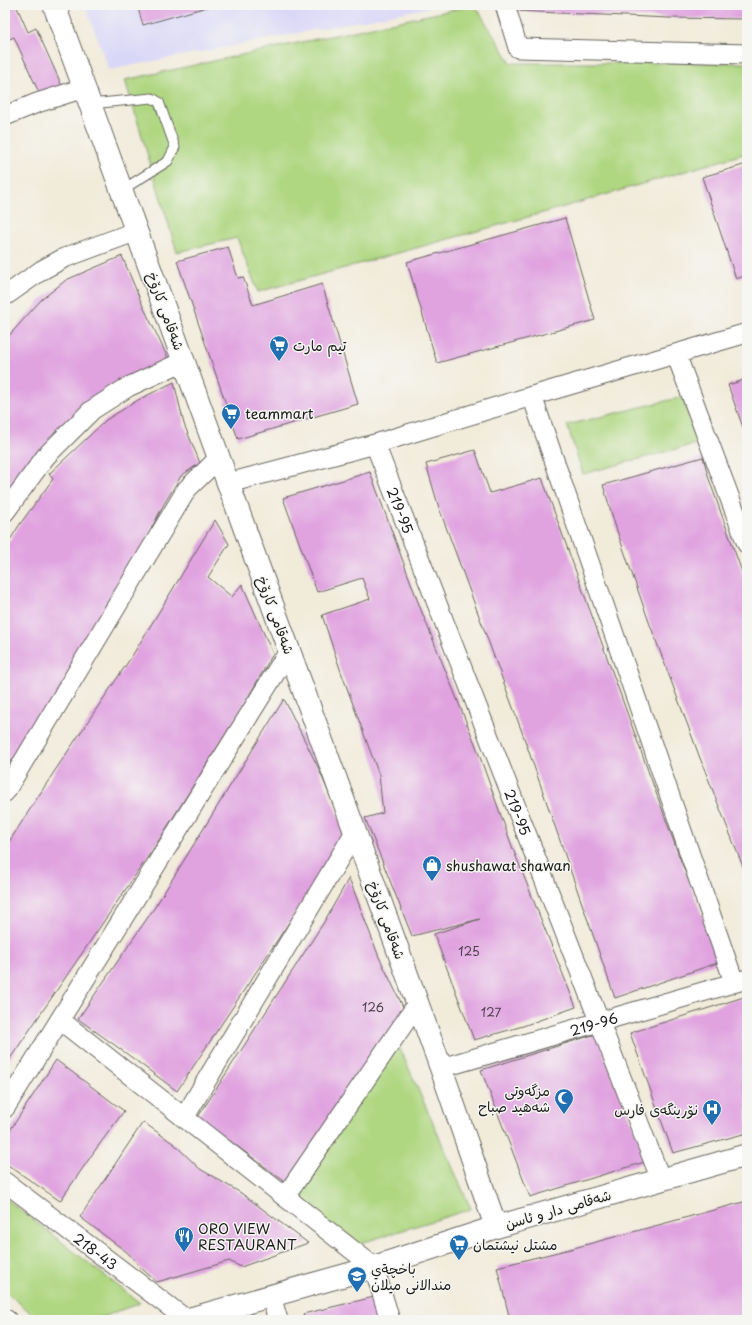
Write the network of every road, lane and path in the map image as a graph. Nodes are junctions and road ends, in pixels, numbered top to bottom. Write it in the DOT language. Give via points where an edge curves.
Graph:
graph roads {
  1 [pos="54,5"];
  2 [pos="505,5"];
  3 [pos="747,54"];
  4 [pos="87,96"];
  5 [pos="5,116"];
  6 [pos="122,190"];
  7 [pos="137,232"];
  8 [pos="5,296"];
  9 [pos="747,333"];
  10 [pos="676,354"];
  11 [pos="184,361"];
  12 [pos="532,396"];
  13 [pos="375,444"];
  14 [pos="219,458"];
  15 [pos="228,483"];
  16 [pos="5,512"];
  17 [pos="747,544"];
  18 [pos="289,651"];
  19 [pos="5,792"];
  20 [pos="355,832"];
  21 [pos="740,980"];
  22 [pos="418,1004"];
  23 [pos="60,1020"];
  24 [pos="600,1021"];
  25 [pos="441,1068"];
  26 [pos="5,1108"];
  27 [pos="184,1118"];
  28 [pos="747,1155"];
  29 [pos="661,1180"];
  30 [pos="5,1182"];
  31 [pos="285,1197"];
  32 [pos="496,1227"];
  33 [pos="374,1267"];
  34 [pos="272,1296"];
  35 [pos="186,1320"];
  36 [pos="278,1320"];
  37 [pos="390,1320"];
  1 -- 4 [label="street, شەقامی کارۆخ"];
  2 -- 3 [label="street" via="518,48"];
  4 -- 5 [label="street" via="37,103"];
  4 -- 6 [label="street, شەقامی کارۆخ"];
  4 -- 6 [label="lane" via="152,98 159,102 175,146 168,161"];
  6 -- 7 [label="street, شەقامی کارۆخ"];
  7 -- 8 [label="street" via="64,258"];
  7 -- 11 [label="street, شەقامی کارۆخ"];
  9 -- 10 [label="street"];
  10 -- 12 [label="street"];
  10 -- 17 [label="street"];
  11 -- 14 [label="street, شەقامی کارۆخ"];
  11 -- 16 [label="street" via="128,387 92,410 46,456"];
  12 -- 13 [label="street"];
  12 -- 21 [label="street"];
  13 -- 15 [label="street"];
  13 -- 24 [label="street, 219-95"];
  14 -- 15 [label="street, شەقامی کارۆخ"];
  14 -- 19 [label="street" via="187,489"];
  15 -- 18 [label="street, شەقامی کارۆخ"];
  18 -- 20 [label="street, شەقامی کارۆخ"];
  18 -- 23 [label="street"];
  20 -- 22 [label="street, شەقامی کارۆخ"];
  20 -- 27 [label="street"];
  21 -- 24 [label="street, 219-96"];
  22 -- 25 [label="street, شەقامی کارۆخ"];
  22 -- 31 [label="street"];
  23 -- 26 [label="street"];
  23 -- 27 [label="street"];
  24 -- 25 [label="street, 219-96"];
  24 -- 29 [label="street, 219-95"];
  25 -- 32 [label="street, شەقامی کارۆخ"];
  27 -- 31 [label="street"];
  28 -- 29 [label="street, شەقامی دار و ئاسن"];
  29 -- 32 [label="street, شەقامی دار و ئاسن"];
  30 -- 35 [label="street, 218-43"];
  31 -- 33 [label="street"];
  32 -- 33 [label="street, شەقامی دار و ئاسن"];
  33 -- 34 [label="street, شەقامی دار و ئاسن"];
  33 -- 37 [label="street"];
  34 -- 35 [label="street, شەقامی دار و ئاسن"];
  34 -- 36 [label="street"];
}
